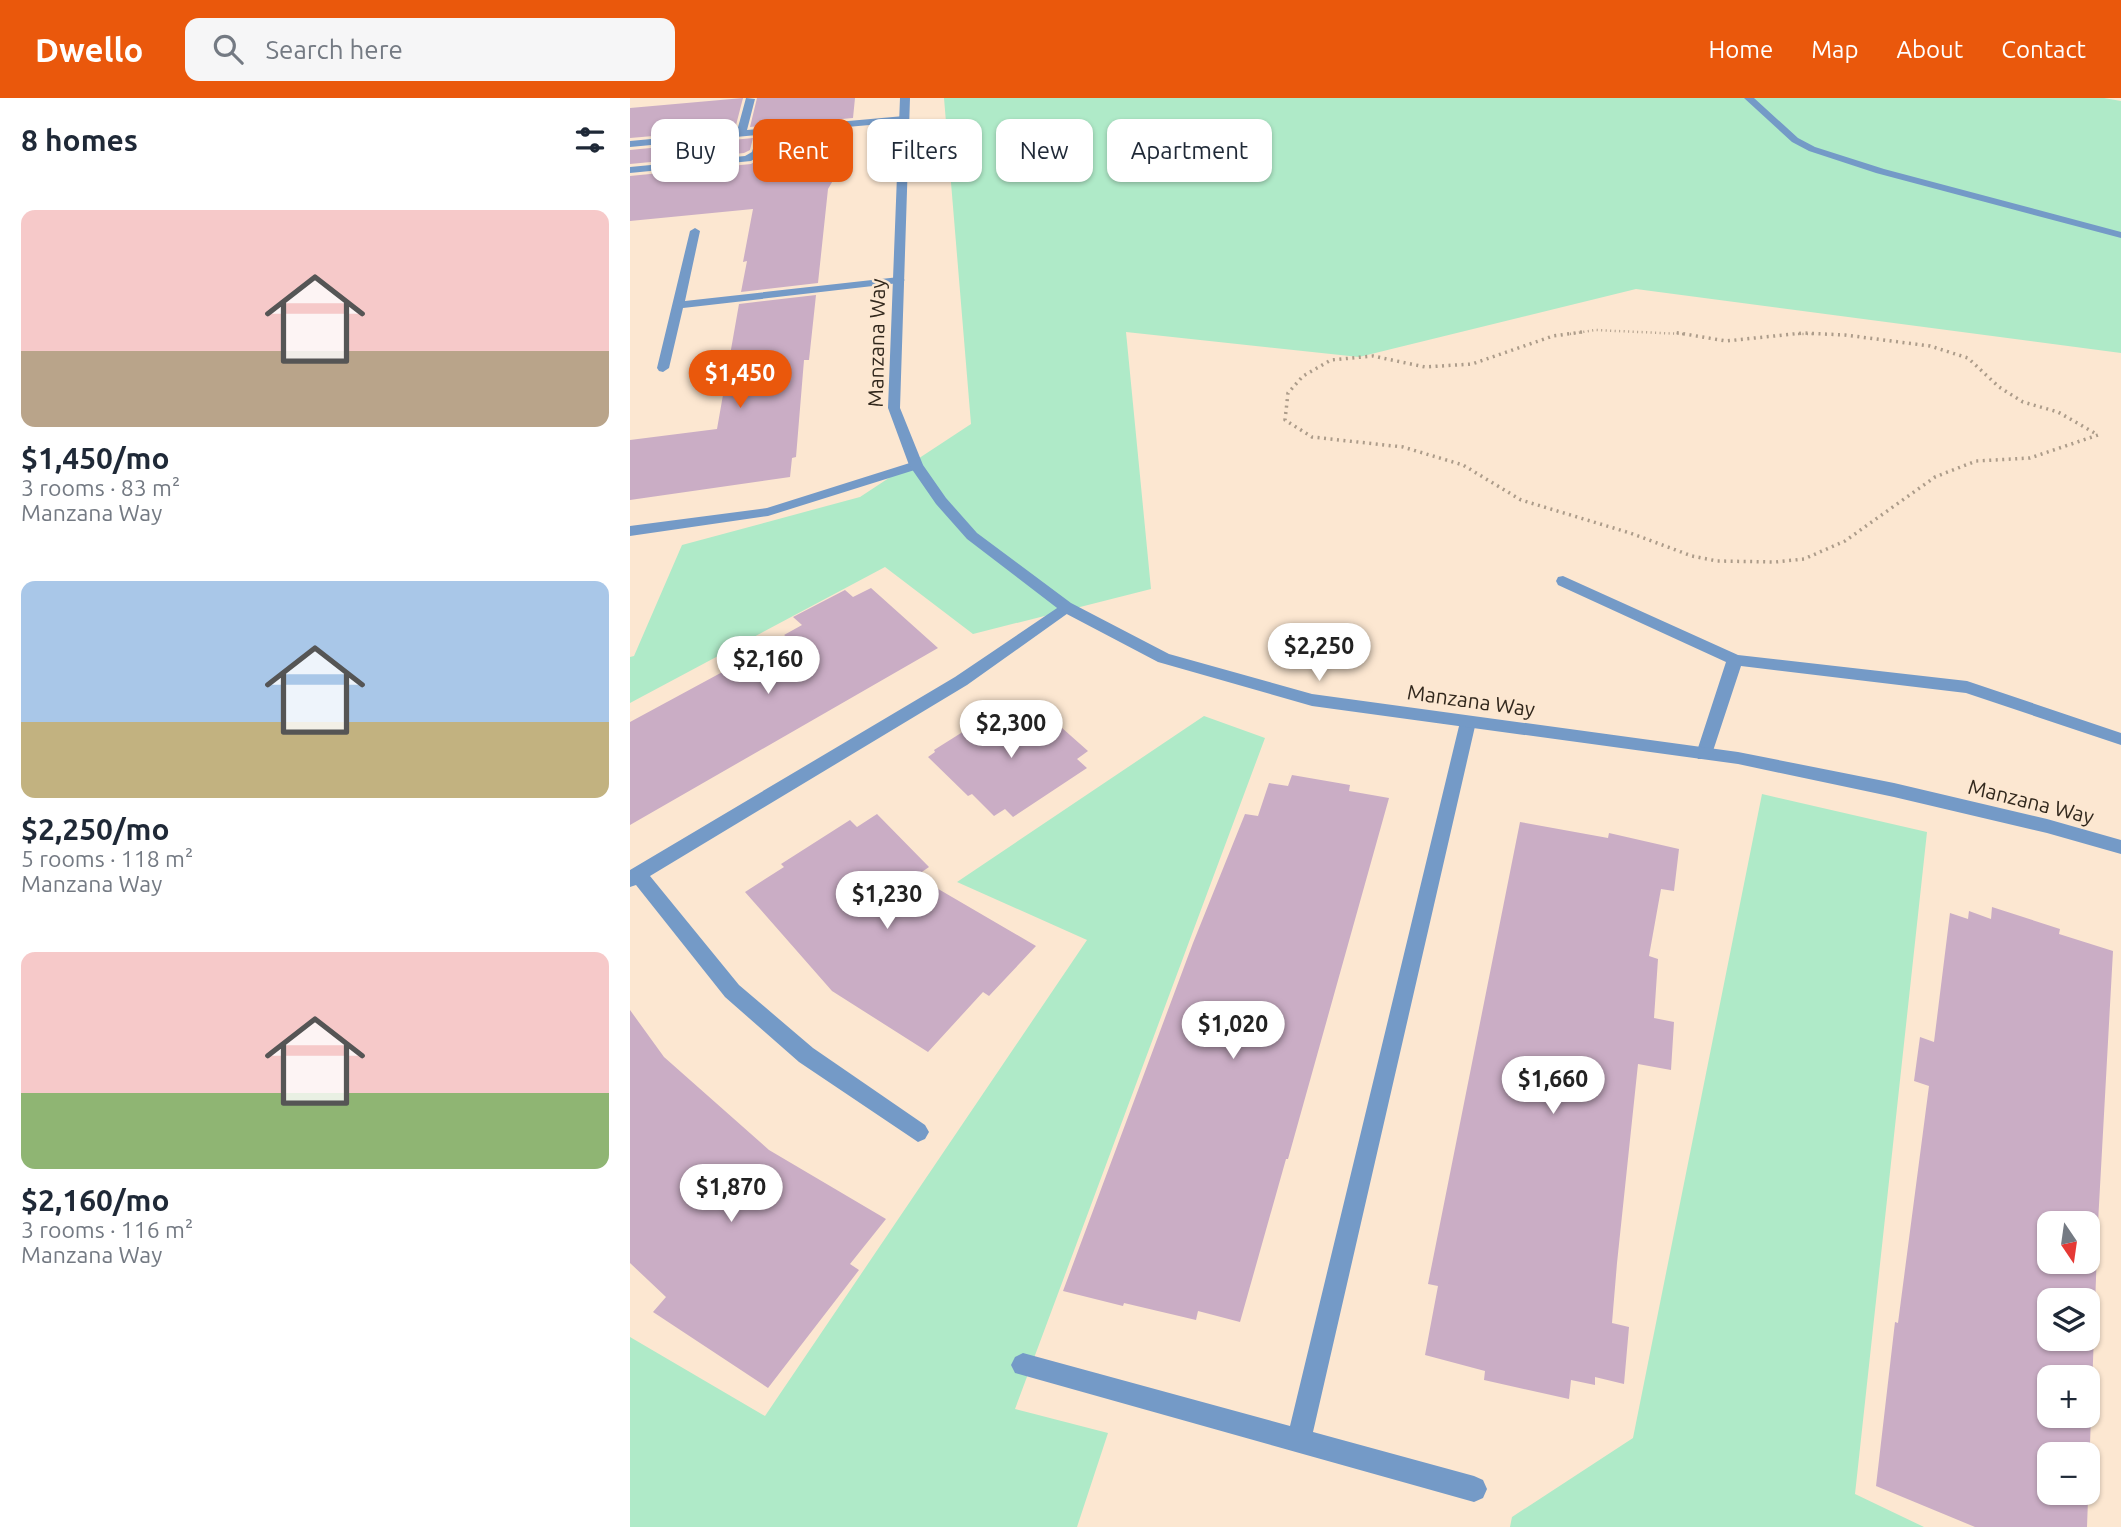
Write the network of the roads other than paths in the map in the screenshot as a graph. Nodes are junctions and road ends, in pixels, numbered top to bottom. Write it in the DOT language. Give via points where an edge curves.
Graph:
graph roads {
  1 [pos="905,98"];
  2 [pos="1749,98"];
  3 [pos="750,99"];
  4 [pos="905,119"];
  5 [pos="753,133"];
  6 [pos="741,134"];
  7 [pos="630,144"];
  8 [pos="753,156"];
  9 [pos="630,170"];
  10 [pos="903,182"];
  11 [pos="695,231"];
  12 [pos="2121,235"];
  13 [pos="899,280"];
  14 [pos="678,305"];
  15 [pos="663,368"];
  16 [pos="916,465"];
  17 [pos="630,531"];
  18 [pos="1563,581"];
  19 [pos="1066,607"];
  20 [pos="1735,660"];
  21 [pos="1468,722"];
  22 [pos="2121,739"];
  23 [pos="1704,754"];
  24 [pos="2121,847"];
  25 [pos="634,877"];
  26 [pos="918,1132"];
  27 [pos="1023,1365"];
  28 [pos="1299,1440"];
  29 [pos="1474,1489"];
  1 -- 4 [label="street, Manzana Way"];
  2 -- 12 [label="street" via="1795,140 1812,149"];
  3 -- 6 [label="street"];
  5 -- 6 [label="street"];
  6 -- 7 [label="street"];
  8 -- 9 [label="street"];
  10 -- 13 [label="street, Manzana Way"];
  11 -- 14 [label="street"];
  13 -- 14 [label="street"];
  13 -- 16 [label="street, Manzana Way" via="894,408"];
  14 -- 15 [label="street"];
  16 -- 17 [label="street" via="768,512"];
  16 -- 19 [label="street, Manzana Way" via="972,536"];
  18 -- 20 [label="street"];
  19 -- 21 [label="street, Manzana Way" via="1164,658 1312,700"];
  19 -- 25 [label="street" via="961,681"];
  20 -- 22 [label="street" via="1967,687"];
  20 -- 23 [label="street"];
  21 -- 23 [label="street, Manzana Way"];
  21 -- 28 [label="street"];
  23 -- 24 [label="street, Manzana Way" via="1894,790"];
  25 -- 26 [label="street" via="732,991 807,1055"];
  27 -- 28 [label="street"];
  28 -- 29 [label="street"];
}
